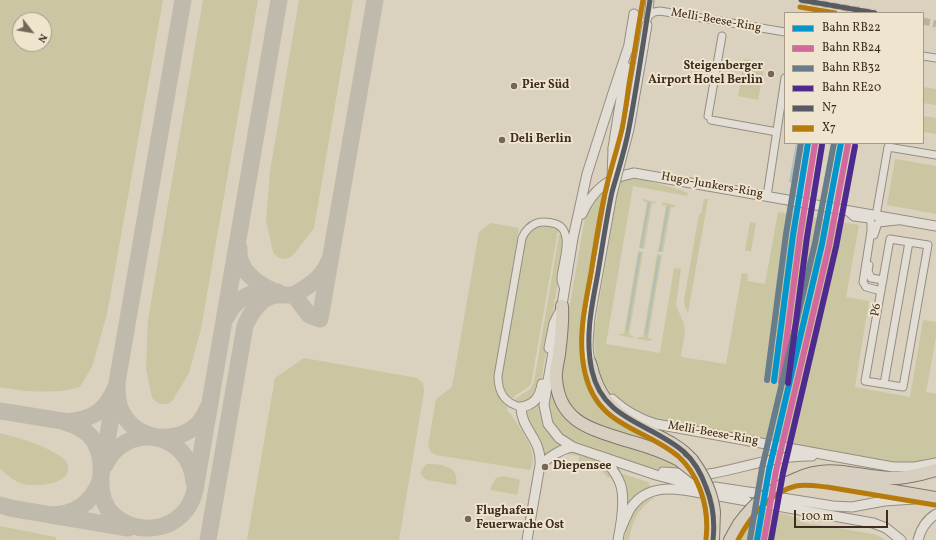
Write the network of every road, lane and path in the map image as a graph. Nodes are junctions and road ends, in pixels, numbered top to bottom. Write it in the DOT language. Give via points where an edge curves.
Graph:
graph roads {
  1 [pos="650,0"];
  2 [pos="634,14"];
  3 [pos="648,20"];
  4 [pos="784,32"];
  5 [pos="722,36"];
  6 [pos="629,45"];
  7 [pos="924,56"];
  8 [pos="936,58"];
  9 [pos="784,85"];
  10 [pos="777,132"];
  11 [pos="936,155"];
  12 [pos="612,194"];
  13 [pos="767,196"];
  14 [pos="844,210"];
  15 [pos="876,216"];
  16 [pos="901,220"];
  17 [pos="934,225"];
  18 [pos="908,242"];
  19 [pos="883,280"];
  20 [pos="565,290"];
  21 [pos="881,291"];
  22 [pos="562,306"];
  23 [pos="590,363"];
  24 [pos="884,384"];
  25 [pos="521,407"];
  26 [pos="573,447"];
  27 [pos="603,457"];
  28 [pos="839,457"];
  29 [pos="615,461"];
  30 [pos="936,463"];
  31 [pos="540,465"];
  32 [pos="936,470"];
  33 [pos="690,474"];
  34 [pos="796,479"];
  35 [pos="705,484"];
  36 [pos="755,493"];
  37 [pos="719,496"];
  38 [pos="776,497"];
  39 [pos="936,498"];
  40 [pos="747,501"];
  41 [pos="766,504"];
  42 [pos="936,514"];
  43 [pos="619,536"];
  44 [pos="527,540"];
  45 [pos="713,540"];
  46 [pos="730,540"];
  47 [pos="901,540"];
  48 [pos="918,540"];
  1 -- 3 [label="street, Melli-Beese-Ring"];
  2 -- 6 [label="street, Melli-Beese-Ring"];
  3 -- 4 [label="street, Melli-Beese-Ring" via="654,12 660,11"];
  3 -- 12 [label="street, Melli-Beese-Ring, bridge" via="629,129"];
  5 -- 10 [label="street" via="709,118"];
  6 -- 12 [label="street, Melli-Beese-Ring, bridge" via="613,148"];
  6 -- 20 [label="street, Hugo-Junkers-Ring" via="587,174"];
  7 -- 8 [label="street"];
  9 -- 10 [label="street"];
  10 -- 13 [label="street"];
  11 -- 15 [label="street" via="888,147"];
  12 -- 23 [label="street, Melli-Beese-Ring" via="590,317"];
  13 -- 14 [label="street, Hugo-Junkers-Ring"];
  13 -- 20 [label="street, Hugo-Junkers-Ring" via="634,173 618,177 602,185 589,199 581,217 570,281"];
  14 -- 15 [label="street, Hugo-Junkers-Ring"];
  14 -- 21 [label="street" via="854,217 869,219 871,222 863,282 866,287"];
  15 -- 16 [label="street, Hugo-Junkers-Ring"];
  16 -- 17 [label="street, Hugo-Junkers-Ring"];
  16 -- 19 [label="street" via="878,223 875,231 868,274 873,279"];
  18 -- 19 [label="street, P6" via="890,239"];
  18 -- 24 [label="street, P6"];
  18 -- 24 [label="street, P6" via="928,245 916,317 903,387"];
  19 -- 21 [label="street, P6"];
  20 -- 22 [label="street, Hugo-Junkers-Ring"];
  20 -- 25 [label="street, Hugo-Junkers-Ring" via="561,280 565,232 553,223 536,224 527,230 522,238 498,376 503,398"];
  21 -- 24 [label="street, P6" via="865,381"];
  22 -- 25 [label="street" via="554,323 541,393 535,401"];
  22 -- 26 [label="street, Hugo-Junkers-Ring" via="544,405 553,431"];
  22 -- 35 [label="highway, bridge" via="563,324 555,376 559,397 570,414 593,430 679,460 694,471"];
  23 -- 28 [label="street, Melli-Beese-Ring" via="610,396 620,406 641,419 656,424"];
  23 -- 35 [label="highway, bridge" via="598,390 615,410 637,426 674,444 692,460"];
  25 -- 31 [label="street" via="522,418 539,448"];
  26 -- 27 [label="street, Hugo-Junkers-Ring"];
  26 -- 31 [label="street" via="556,453"];
  27 -- 29 [label="street, Hugo-Junkers-Ring"];
  27 -- 43 [label="street" via="621,485"];
  28 -- 30 [label="street, Melli-Beese-Ring" via="901,468"];
  28 -- 35 [label="street" via="791,457 770,460"];
  29 -- 33 [label="street" via="661,472"];
  29 -- 35 [label="street, Hugo-Junkers-Ring" via="674,480"];
  31 -- 44 [label="street"];
  32 -- 34 [label="highway" via="893,478 822,471"];
  34 -- 39 [label="highway" via="820,479"];
  34 -- 46 [label="highway, bridge" via="762,498 746,514"];
  35 -- 36 [label="street, Hugo-Junkers-Ring"];
  35 -- 43 [label="street" via="679,489 667,488 650,493 630,509"];
  35 -- 45 [label="highway, bridge" via="714,512"];
  37 -- 40 [label="street"];
  38 -- 39 [label="street" via="852,507 902,499"];
  41 -- 47 [label="street" via="873,523 886,528"];
  42 -- 48 [label="street" via="926,521"];
}
